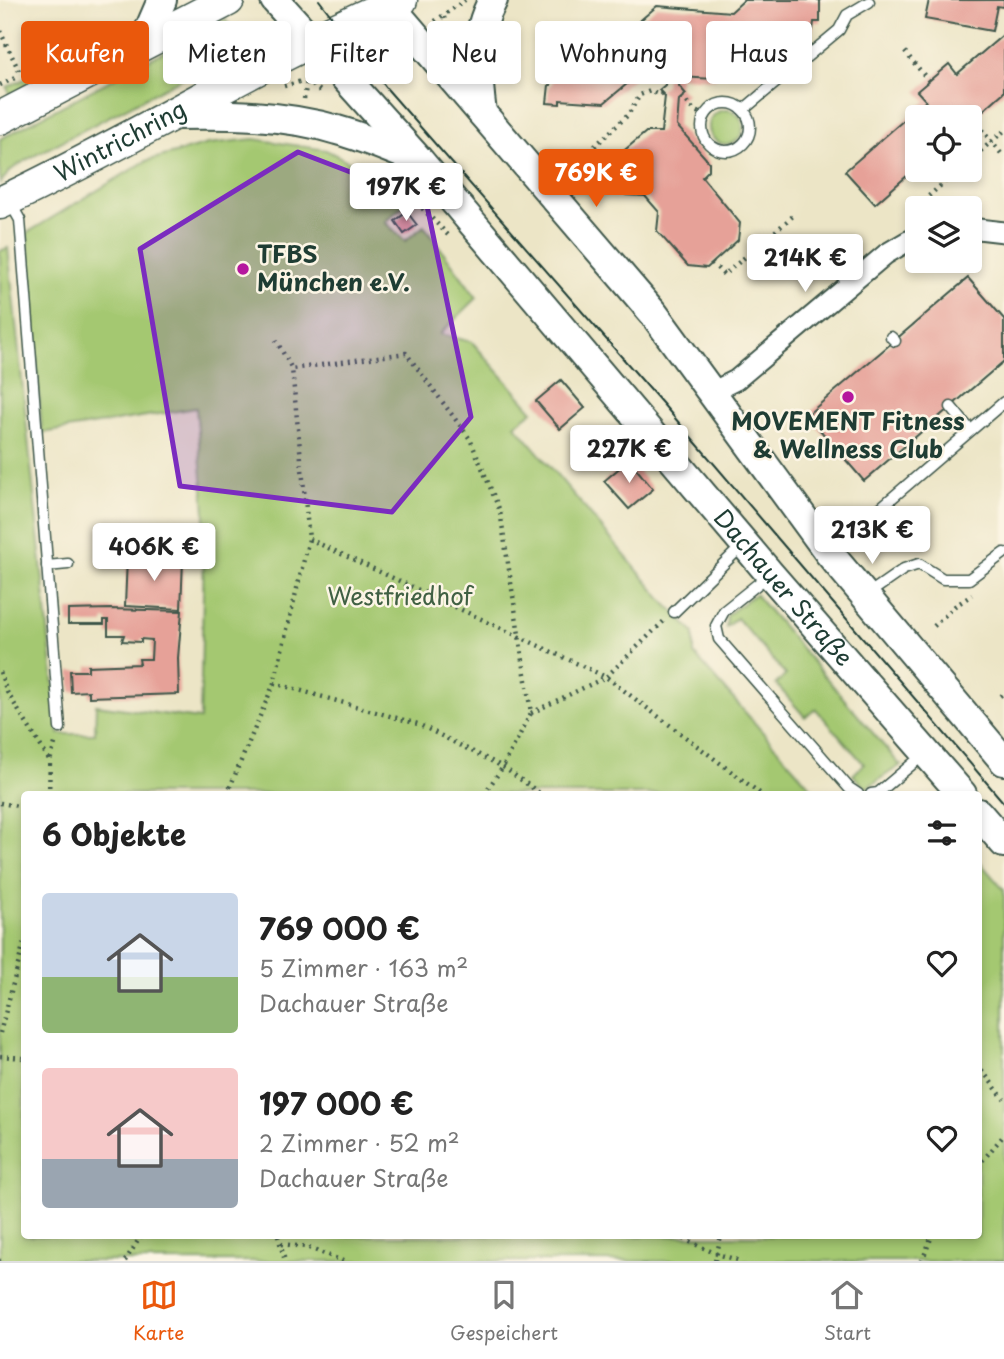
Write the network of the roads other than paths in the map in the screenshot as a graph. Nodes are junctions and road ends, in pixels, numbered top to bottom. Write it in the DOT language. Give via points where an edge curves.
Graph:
graph roads {
  1 [pos="162,0"];
  2 [pos="228,0"];
  3 [pos="275,0"];
  4 [pos="493,0"];
  5 [pos="391,2"];
  6 [pos="869,2"];
  7 [pos="353,21"];
  8 [pos="149,30"];
  9 [pos="305,32"];
  10 [pos="149,41"];
  11 [pos="305,45"];
  12 [pos="66,84"];
  13 [pos="352,84"];
  14 [pos="743,110"];
  15 [pos="482,113"];
  16 [pos="174,115"];
  17 [pos="0,118"];
  18 [pos="737,149"];
  19 [pos="746,159"];
  20 [pos="419,160"];
  21 [pos="4,202"];
  22 [pos="982,229"];
  23 [pos="1004,232"];
  24 [pos="905,243"];
  25 [pos="821,252"];
  26 [pos="849,284"];
  27 [pos="712,392"];
  28 [pos="1004,402"];
  29 [pos="951,407"];
  30 [pos="970,430"];
  31 [pos="744,544"];
  32 [pos="829,553"];
  33 [pos="1004,553"];
  34 [pos="68,564"];
  35 [pos="47,566"];
  36 [pos="770,574"];
  37 [pos="865,596"];
  38 [pos="674,612"];
  39 [pos="60,728"];
  40 [pos="926,752"];
  41 [pos="1004,761"];
  42 [pos="854,791"];
  43 [pos="880,791"];
  44 [pos="959,791"];
  45 [pos="982,818"];
  46 [pos="1004,843"];
  1 -- 8 [label="main road"];
  2 -- 10 [label="main road"];
  3 -- 9 [label="main road, Dachauer Straße"];
  4 -- 15 [label="main road" via="481,28 478,52"];
  5 -- 7 [label="main road, Wintrichring"];
  5 -- 15 [label="main road"];
  6 -- 14 [label="lane" via="847,15 839,30"];
  11 -- 16 [label="main road, Wintrichring"];
  12 -- 17 [label="main road"];
  13 -- 20 [label="main road, Dachauer Straße"];
  14 -- 18 [label="lane" via="750,131"];
  14 -- 18 [label="lane" via="722,103 704,115 702,130 708,144 722,151"];
  15 -- 27 [label="main road" via="639,297"];
  16 -- 20 [label="main road" via="242,115 300,122 336,129"];
  16 -- 21 [label="main road, Wintrichring"];
  18 -- 19 [label="lane"];
  20 -- 31 [label="main road, Dachauer Straße"];
  21 -- 35 [label="lane" via="20,220"];
  22 -- 23 [label="street"];
  24 -- 26 [label="street"];
  25 -- 26 [label="lane"];
  26 -- 27 [label="street" via="736,380"];
  27 -- 32 [label="main road"];
  28 -- 30 [label="lane"];
  29 -- 30 [label="lane"];
  30 -- 32 [label="lane"];
  31 -- 36 [label="main road, Dachauer Straße"];
  31 -- 38 [label="lane"];
  32 -- 37 [label="main road"];
  33 -- 37 [label="lane" via="969,579 943,579 919,564"];
  34 -- 35 [label="lane"];
  35 -- 39 [label="lane"];
  36 -- 40 [label="main road, Dachauer Straße"];
  36 -- 42 [label="lane" via="724,611 716,626 719,639"];
  37 -- 41 [label="main road"];
  40 -- 43 [label="lane"];
  40 -- 44 [label="main road, Dachauer Straße"];
  45 -- 46 [label="main road"];
}
